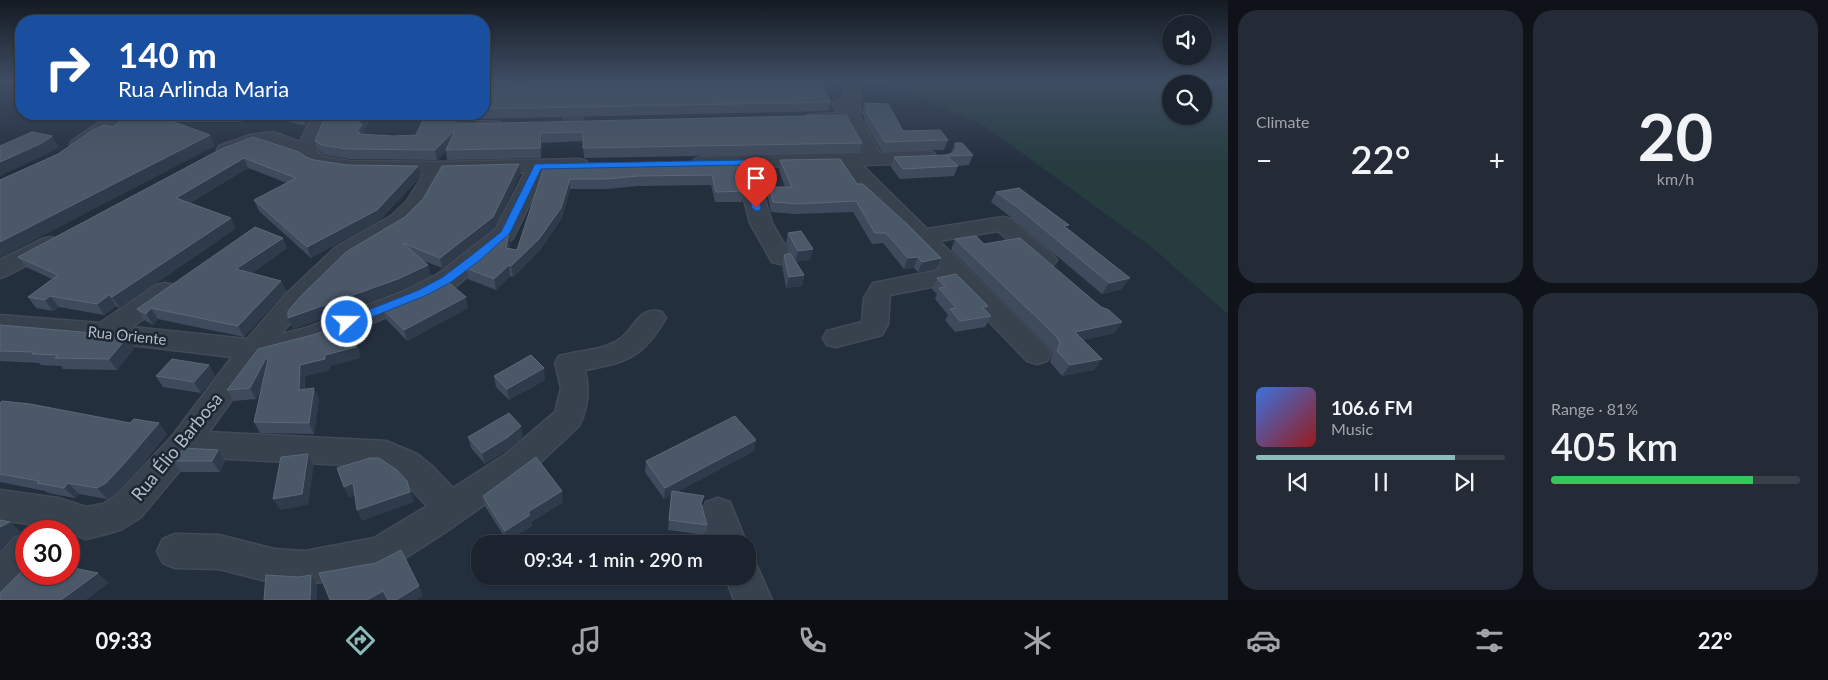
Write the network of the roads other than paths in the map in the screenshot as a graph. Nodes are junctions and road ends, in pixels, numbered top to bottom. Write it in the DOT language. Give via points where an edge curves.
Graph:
graph roads {
  1 [pos="573,109"];
  2 [pos="844,109"];
  3 [pos="851,109"];
  4 [pos="851,118"];
  5 [pos="802,119"];
  6 [pos="114,120"];
  7 [pos="320,120"];
  8 [pos="463,120"];
  9 [pos="139,122"];
  10 [pos="573,124"];
  11 [pos="593,124"];
  12 [pos="554,125"];
  13 [pos="508,126"];
  14 [pos="83,142"];
  15 [pos="306,152"];
  16 [pos="64,155"];
  17 [pos="942,157"];
  18 [pos="209,158"];
  19 [pos="874,159"];
  20 [pos="847,161"];
  21 [pos="744,163"];
  22 [pos="685,164"];
  23 [pos="597,165"];
  24 [pos="538,166"];
  25 [pos="438,168"];
  26 [pos="70,233"];
  27 [pos="921,237"];
  28 [pos="780,257"];
  29 [pos="0,270"];
  30 [pos="957,274"];
  31 [pos="1061,274"];
  32 [pos="185,277"];
  33 [pos="653,318"];
  34 [pos="0,324"];
  35 [pos="105,333"];
  36 [pos="836,338"];
  37 [pos="253,350"];
  38 [pos="1037,354"];
  39 [pos="184,444"];
  40 [pos="0,505"];
  41 [pos="450,508"];
  42 [pos="718,513"];
  43 [pos="44,520"];
  44 [pos="80,523"];
  45 [pos="727,535"];
  46 [pos="175,551"];
  47 [pos="15,563"];
  48 [pos="0,581"];
  49 [pos="747,585"];
  50 [pos="753,600"];
  1 -- 10 [label="street"];
  2 -- 4 [label="street"];
  3 -- 4 [label="street"];
  4 -- 5 [label="street"];
  4 -- 19 [label="street"];
  6 -- 14 [label="street"];
  7 -- 15 [label="street"];
  8 -- 13 [label="street"];
  9 -- 14 [label="street"];
  10 -- 11 [label="street"];
  10 -- 12 [label="street"];
  14 -- 16 [label="street"];
  15 -- 18 [label="street" via="273,137 256,139"];
  15 -- 25 [label="street" via="318,162 350,167"];
  17 -- 19 [label="street"];
  19 -- 20 [label="street"];
  20 -- 21 [label="street"];
  20 -- 27 [label="street"];
  21 -- 22 [label="street"];
  21 -- 28 [label="street" via="761,223"];
  23 -- 24 [label="street"];
  24 -- 25 [label="street"];
  24 -- 37 [label="street" via="505,233 447,280 410,298 310,336"];
  25 -- 37 [label="street, Rua Élio Barbosa" via="415,205 399,221 344,252 295,300"];
  26 -- 29 [label="street"];
  27 -- 30 [label="street"];
  27 -- 31 [label="street" via="1003,224"];
  30 -- 36 [label="street" via="882,289 876,294 873,329"];
  30 -- 38 [label="street"];
  32 -- 35 [label="street"];
  33 -- 41 [label="street" via="644,333 621,353 569,363 575,388 568,418 517,464"];
  34 -- 35 [label="street, Rua Oriente"];
  35 -- 37 [label="street, Rua Oriente"];
  37 -- 39 [label="street, Rua Élio Barbosa"];
  39 -- 41 [label="street" via="386,454 415,470"];
  39 -- 44 [label="street, Rua Élio Barbosa" via="129,506 110,518"];
  40 -- 43 [label="street, Rua Élio Barbosa"];
  41 -- 46 [label="street" via="380,554 305,568 274,566 219,552"];
  42 -- 45 [label="street"];
  47 -- 48 [label="street"];
  49 -- 50 [label="street"];
}
